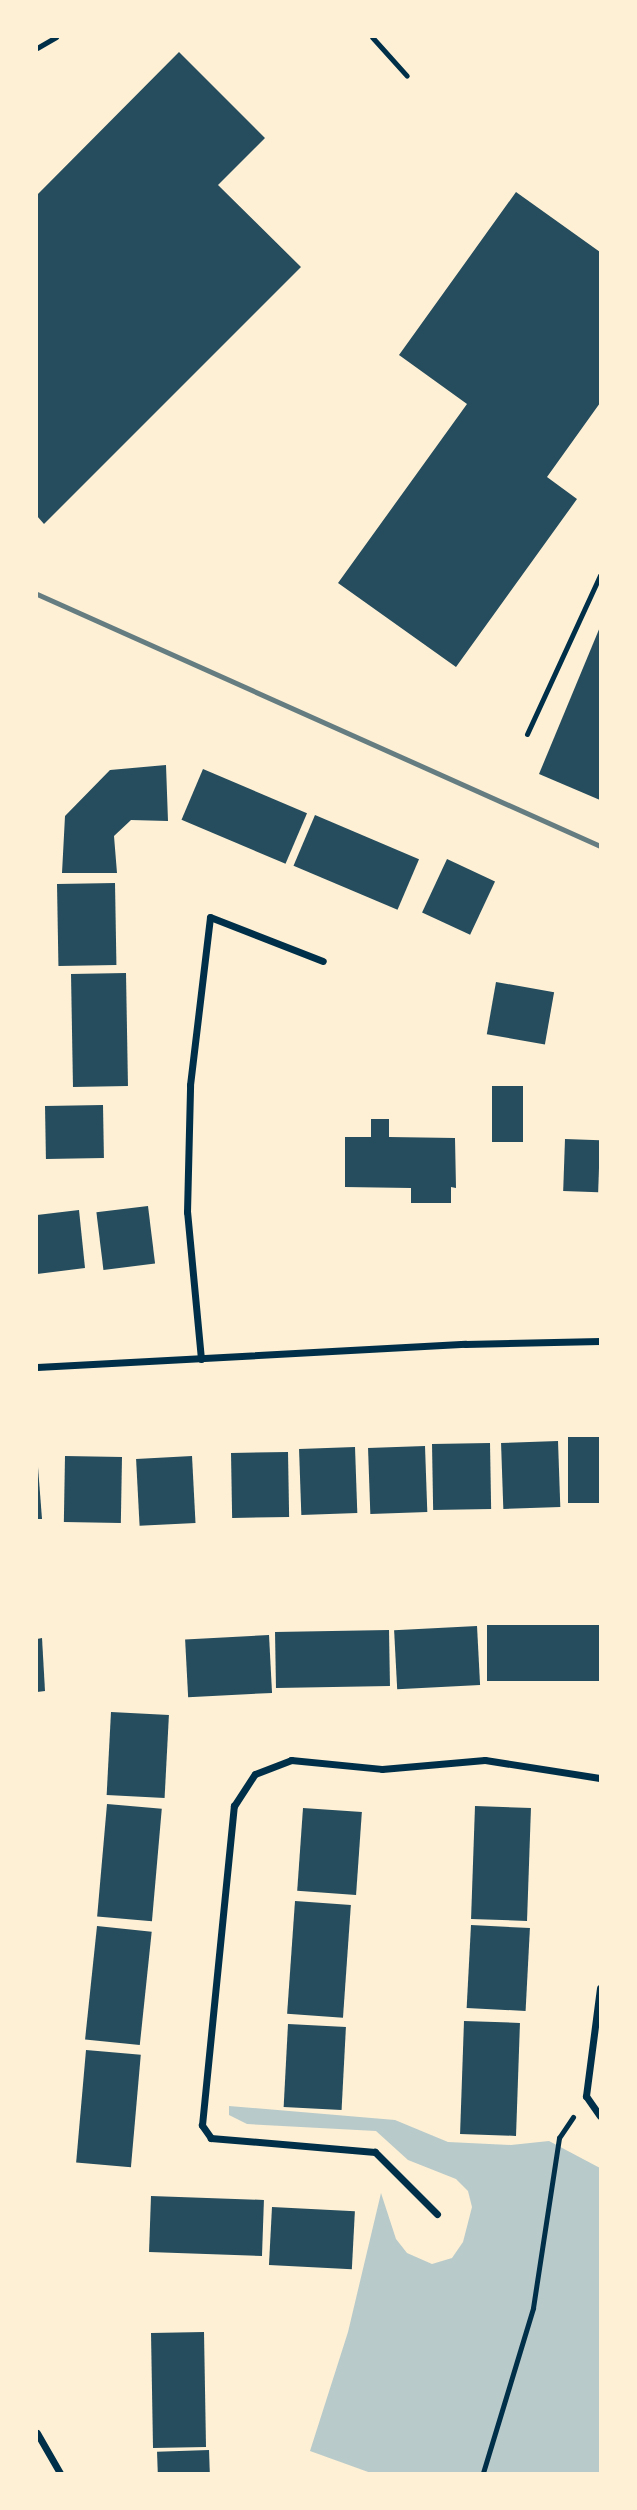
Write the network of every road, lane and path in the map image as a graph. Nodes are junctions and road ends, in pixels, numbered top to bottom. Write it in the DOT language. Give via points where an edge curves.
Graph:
graph roads {
  1 [pos="56,37"];
  2 [pos="372,37"];
  3 [pos="37,48"];
  4 [pos="407,76"];
  5 [pos="600,575"];
  6 [pos="527,734"];
  7 [pos="323,961"];
  8 [pos="600,1341"];
  9 [pos="201,1359"];
  10 [pos="37,1367"];
  11 [pos="600,1778"];
  12 [pos="600,1988"];
  13 [pos="586,2096"];
  14 [pos="600,2116"];
  15 [pos="437,2214"];
  16 [pos="37,2433"];
  17 [pos="60,2473"];
  18 [pos="482,2473"];
  1 -- 3 [label="lane"];
  2 -- 4 [label="lane"];
  5 -- 6 [label="lane"];
  7 -- 9 [label="street" via="210,917 190,1084 187,1199"];
  8 -- 9 [label="street"];
  9 -- 10 [label="street"];
  11 -- 15 [label="street" via="485,1760 382,1769 291,1760 255,1774 234,1806 202,2125 211,2138 375,2152"];
  12 -- 13 [label="street"];
  13 -- 14 [label="street"];
  13 -- 18 [label="path" via="559,2138 533,2308"];
  16 -- 17 [label="street"];
}
